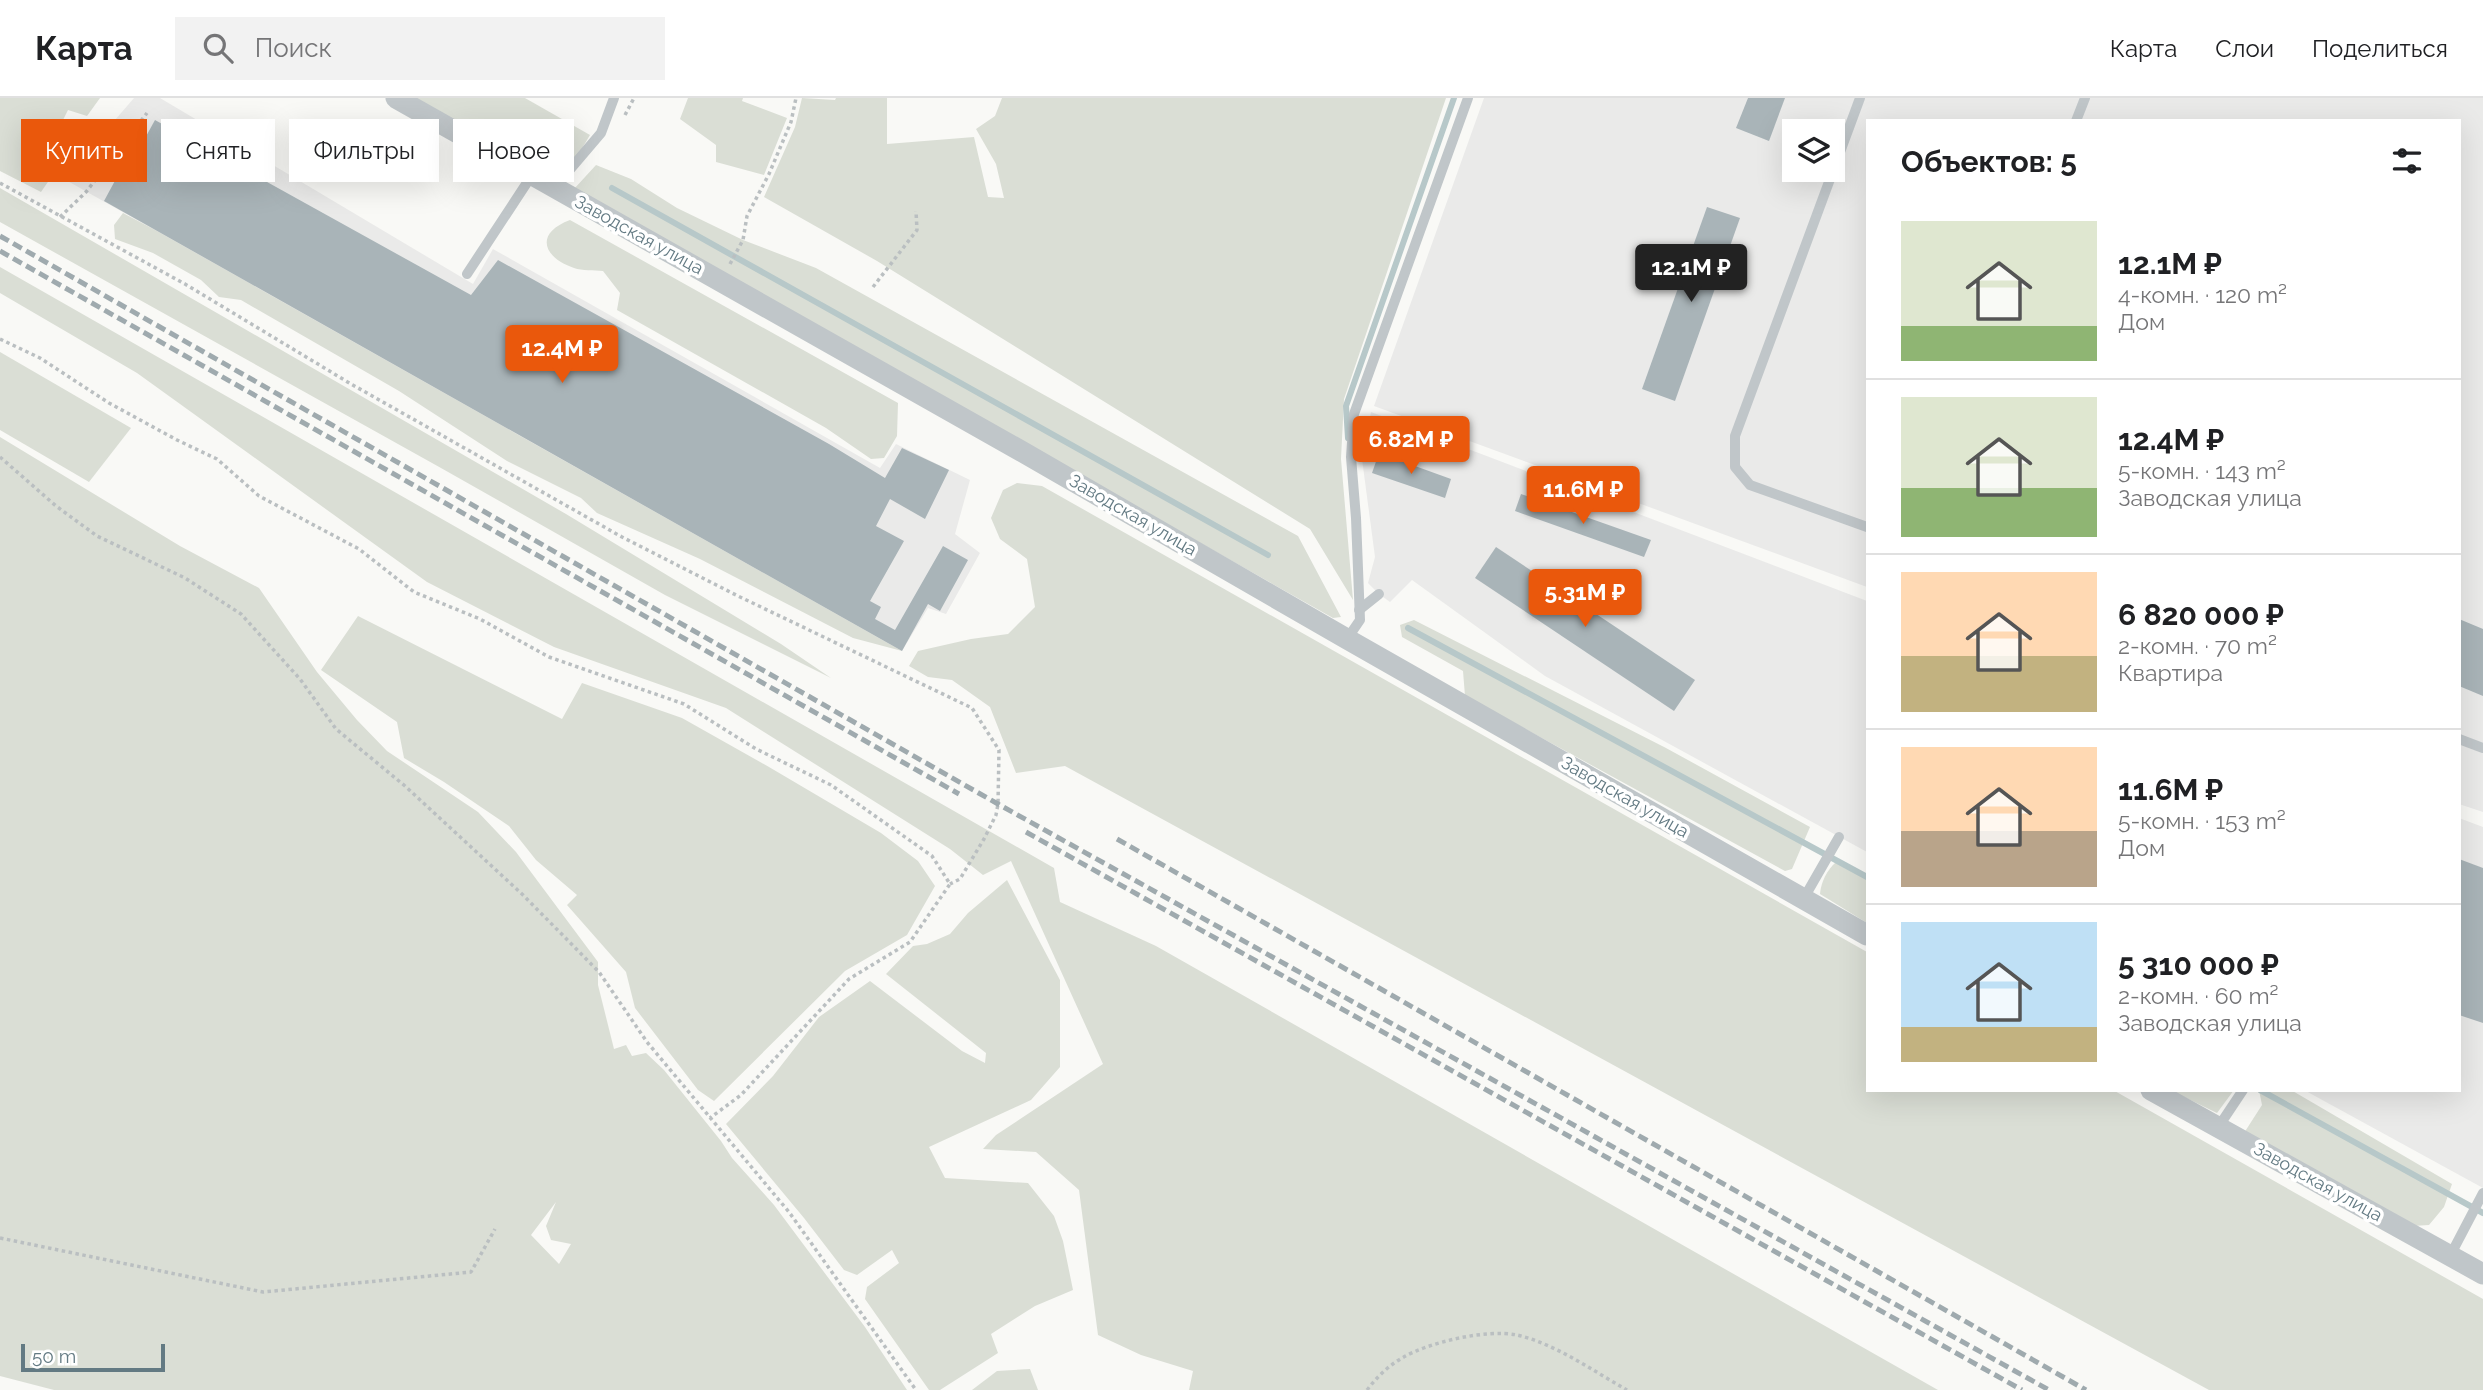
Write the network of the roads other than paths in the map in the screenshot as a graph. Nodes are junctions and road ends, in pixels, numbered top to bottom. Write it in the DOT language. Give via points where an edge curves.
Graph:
graph roads {
  1 [pos="397,98"];
  2 [pos="614,98"];
  3 [pos="1468,98"];
  4 [pos="1860,98"];
  5 [pos="2085,98"];
  6 [pos="2077,119"];
  7 [pos="453,130"];
  8 [pos="527,182"];
  9 [pos="546,182"];
  10 [pos="555,187"];
  11 [pos="467,274"];
  12 [pos="1866,527"];
  13 [pos="1379,594"];
  14 [pos="1359,610"];
  15 [pos="1347,639"];
  16 [pos="2461,740"];
  17 [pos="2483,748"];
  18 [pos="1839,836"];
  19 [pos="1804,898"];
  20 [pos="1866,934"];
  21 [pos="2155,1092"];
  22 [pos="2242,1092"];
  23 [pos="2218,1126"];
  24 [pos="2483,1193"];
  25 [pos="2450,1255"];
  26 [pos="2483,1274"];
  1 -- 7 [label="street, Заводская улица"];
  2 -- 10 [label="lane" via="601,133"];
  3 -- 14 [label="lane" via="1354,414 1351,457"];
  4 -- 12 [label="lane" via="1735,436 1735,467 1750,485"];
  5 -- 6 [label="lane"];
  8 -- 11 [label="lane"];
  9 -- 10 [label="street, Заводская улица"];
  10 -- 15 [label="street, Заводская улица"];
  13 -- 14 [label="lane"];
  14 -- 15 [label="lane" via="1360,620"];
  15 -- 19 [label="street, Заводская улица"];
  16 -- 17 [label="lane"];
  18 -- 19 [label="lane"];
  19 -- 20 [label="street, Заводская улица"];
  21 -- 23 [label="street, Заводская улица"];
  22 -- 23 [label="lane"];
  23 -- 25 [label="street, Заводская улица"];
  24 -- 25 [label="lane"];
  25 -- 26 [label="street, Заводская улица"];
}
